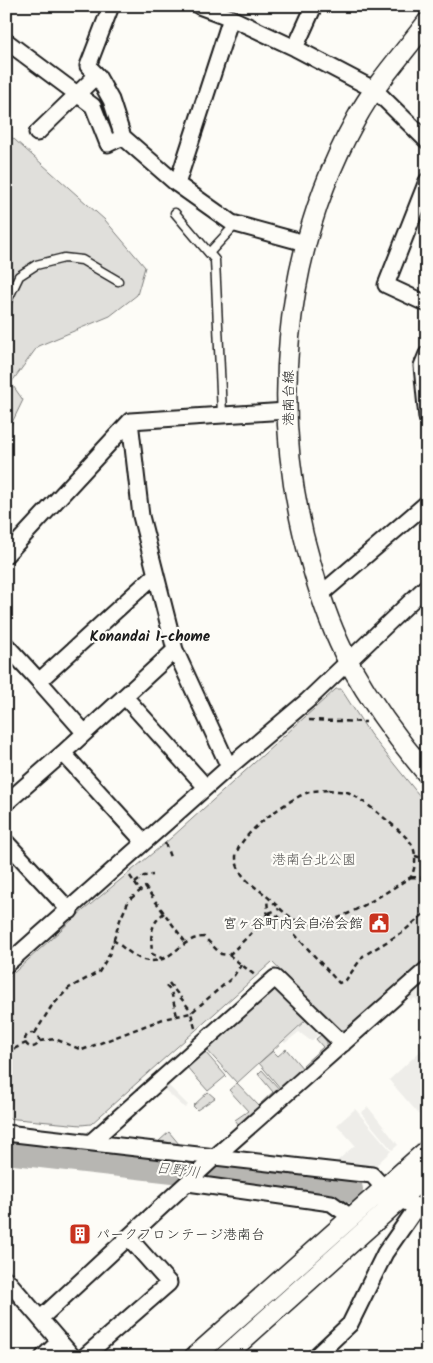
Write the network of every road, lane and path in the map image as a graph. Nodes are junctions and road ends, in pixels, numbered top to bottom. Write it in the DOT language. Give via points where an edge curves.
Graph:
graph roads {
  1 [pos="111,6"];
  2 [pos="199,6"];
  3 [pos="314,6"];
  4 [pos="231,18"];
  5 [pos="427,22"];
  6 [pos="6,40"];
  7 [pos="295,48"];
  8 [pos="97,75"];
  9 [pos="375,90"];
  10 [pos="77,95"];
  11 [pos="37,133"];
  12 [pos="122,137"];
  13 [pos="427,141"];
  14 [pos="427,182"];
  15 [pos="177,184"];
  16 [pos="175,212"];
  17 [pos="236,224"];
  18 [pos="305,242"];
  19 [pos="209,253"];
  20 [pos="118,281"];
  21 [pos="6,303"];
  22 [pos="427,304"];
  23 [pos="427,354"];
  24 [pos="286,410"];
  25 [pos="222,414"];
  26 [pos="427,418"];
  27 [pos="130,421"];
  28 [pos="427,504"];
  29 [pos="6,555"];
  30 [pos="155,576"];
  31 [pos="427,586"];
  32 [pos="320,595"];
  33 [pos="6,645"];
  34 [pos="175,650"];
  35 [pos="349,662"];
  36 [pos="39,681"];
  37 [pos="125,697"];
  38 [pos="305,720"];
  39 [pos="367,722"];
  40 [pos="84,732"];
  41 [pos="63,753"];
  42 [pos="229,767"];
  43 [pos="427,774"];
  44 [pos="205,786"];
  45 [pos="6,803"];
  46 [pos="164,837"];
  47 [pos="6,842"];
  48 [pos="144,842"];
  49 [pos="415,856"];
  50 [pos="427,859"];
  51 [pos="171,860"];
  52 [pos="126,870"];
  53 [pos="152,876"];
  54 [pos="411,877"];
  55 [pos="427,878"];
  56 [pos="135,883"];
  57 [pos="140,891"];
  58 [pos="267,898"];
  59 [pos="166,909"];
  60 [pos="279,909"];
  61 [pos="70,911"];
  62 [pos="427,911"];
  63 [pos="163,912"];
  64 [pos="267,914"];
  65 [pos="113,940"];
  66 [pos="186,943"];
  67 [pos="229,955"];
  68 [pos="164,960"];
  69 [pos="6,965"];
  70 [pos="241,965"];
  71 [pos="427,969"];
  72 [pos="169,983"];
  73 [pos="166,986"];
  74 [pos="266,986"];
  75 [pos="192,1013"];
  76 [pos="177,1016"];
  77 [pos="193,1026"];
  78 [pos="35,1033"];
  79 [pos="40,1041"];
  80 [pos="26,1043"];
  81 [pos="342,1044"];
  82 [pos="6,1053"];
  83 [pos="6,1133"];
  84 [pos="91,1142"];
  85 [pos="427,1150"];
  86 [pos="215,1157"];
  87 [pos="427,1174"];
  88 [pos="188,1182"];
  89 [pos="407,1200"];
  90 [pos="352,1218"];
  91 [pos="129,1238"];
  92 [pos="6,1279"];
  93 [pos="41,1318"];
  94 [pos="60,1341"];
  95 [pos="43,1357"];
  96 [pos="73,1357"];
  97 [pos="84,1357"];
  98 [pos="194,1357"];
  99 [pos="224,1357"];
  100 [pos="314,1357"];
  1 -- 8 [label="street" via="88,66"];
  2 -- 4 [label="street"];
  3 -- 7 [label="street"];
  4 -- 7 [label="street"];
  4 -- 15 [label="street"];
  5 -- 9 [label="street, 港南台線"];
  6 -- 10 [label="street"];
  7 -- 9 [label="street"];
  8 -- 10 [label="street"];
  8 -- 12 [label="street" via="111,100"];
  9 -- 13 [label="street"];
  9 -- 18 [label="street, 港南台線" via="356,119 330,175"];
  10 -- 11 [label="street"];
  10 -- 12 [label="street" via="93,106 108,144"];
  12 -- 15 [label="street"];
  14 -- 22 [label="street" via="386,285"];
  15 -- 17 [label="street"];
  16 -- 19 [label="lane"];
  17 -- 18 [label="street"];
  17 -- 19 [label="lane"];
  18 -- 24 [label="street, 港南台線" via="289,347"];
  19 -- 25 [label="lane" via="215,260"];
  20 -- 21 [label="lane" via="82,260 64,258 36,265 18,276"];
  23 -- 26 [label="street" via="422,366"];
  24 -- 25 [label="street"];
  24 -- 32 [label="street, 港南台線" via="299,525"];
  25 -- 27 [label="street"];
  27 -- 29 [label="street"];
  27 -- 30 [label="street" via="140,516"];
  28 -- 32 [label="street"];
  30 -- 34 [label="street"];
  30 -- 36 [label="street"];
  31 -- 35 [label="street"];
  32 -- 35 [label="street, 港南台線"];
  33 -- 36 [label="street"];
  34 -- 37 [label="street"];
  34 -- 42 [label="street"];
  35 -- 42 [label="street"];
  35 -- 43 [label="street, 港南台線" via="404,748"];
  36 -- 40 [label="street"];
  37 -- 40 [label="street"];
  37 -- 44 [label="street"];
  38 -- 39 [label="path"];
  40 -- 41 [label="street"];
  41 -- 45 [label="street"];
  41 -- 48 [label="street"];
  42 -- 44 [label="street"];
  44 -- 48 [label="street"];
  46 -- 51 [label="path"];
  47 -- 61 [label="street"];
  48 -- 61 [label="street"];
  49 -- 50 [label="path"];
  49 -- 54 [label="path" via="415,870"];
  49 -- 58 [label="path" via="411,844 382,816 349,792 309,792 261,822 238,845 238,870"];
  52 -- 56 [label="path"];
  53 -- 56 [label="path" via="144,876"];
  54 -- 55 [label="path"];
  54 -- 60 [label="path" via="348,912 319,924 308,925 286,916"];
  56 -- 57 [label="path"];
  57 -- 63 [label="path" via="145,887"];
  57 -- 65 [label="path" via="129,900"];
  58 -- 60 [label="path"];
  58 -- 64 [label="path"];
  59 -- 63 [label="path"];
  60 -- 64 [label="path"];
  61 -- 69 [label="street"];
  62 -- 64 [label="path" via="403,932 363,956 346,980 339,982 278,916"];
  63 -- 66 [label="path"];
  63 -- 68 [label="path" via="151,929 152,954"];
  64 -- 67 [label="path" via="264,921"];
  65 -- 68 [label="path" via="142,960"];
  65 -- 78 [label="path" via="99,972 69,988 51,1007"];
  66 -- 67 [label="path" via="195,937 204,937 221,954"];
  66 -- 68 [label="path"];
  67 -- 70 [label="path"];
  70 -- 74 [label="path"];
  70 -- 75 [label="path" via="233,977"];
  71 -- 81 [label="street"];
  72 -- 75 [label="path"];
  73 -- 76 [label="path" via="171,991"];
  74 -- 81 [label="street" via="275,978"];
  74 -- 84 [label="street"];
  75 -- 76 [label="path"];
  75 -- 77 [label="path"];
  76 -- 79 [label="path" via="82,1050 55,1039"];
  78 -- 79 [label="path"];
  78 -- 80 [label="path" via="28,1034"];
  79 -- 80 [label="path" via="34,1047"];
  80 -- 82 [label="path"];
  81 -- 86 [label="street"];
  83 -- 84 [label="street"];
  84 -- 86 [label="street"];
  85 -- 89 [label="street"];
  86 -- 88 [label="street"];
  86 -- 89 [label="street" via="372,1175"];
  87 -- 89 [label="street"];
  88 -- 90 [label="street" via="331,1203"];
  88 -- 91 [label="street"];
  89 -- 90 [label="street"];
  89 -- 99 [label="street"];
  89 -- 100 [label="street" via="350,1324"];
  90 -- 98 [label="street"];
  91 -- 93 [label="street"];
  91 -- 97 [label="street" via="168,1283"];
  92 -- 93 [label="street"];
  93 -- 94 [label="street"];
  94 -- 95 [label="street"];
  94 -- 96 [label="street"];
}
